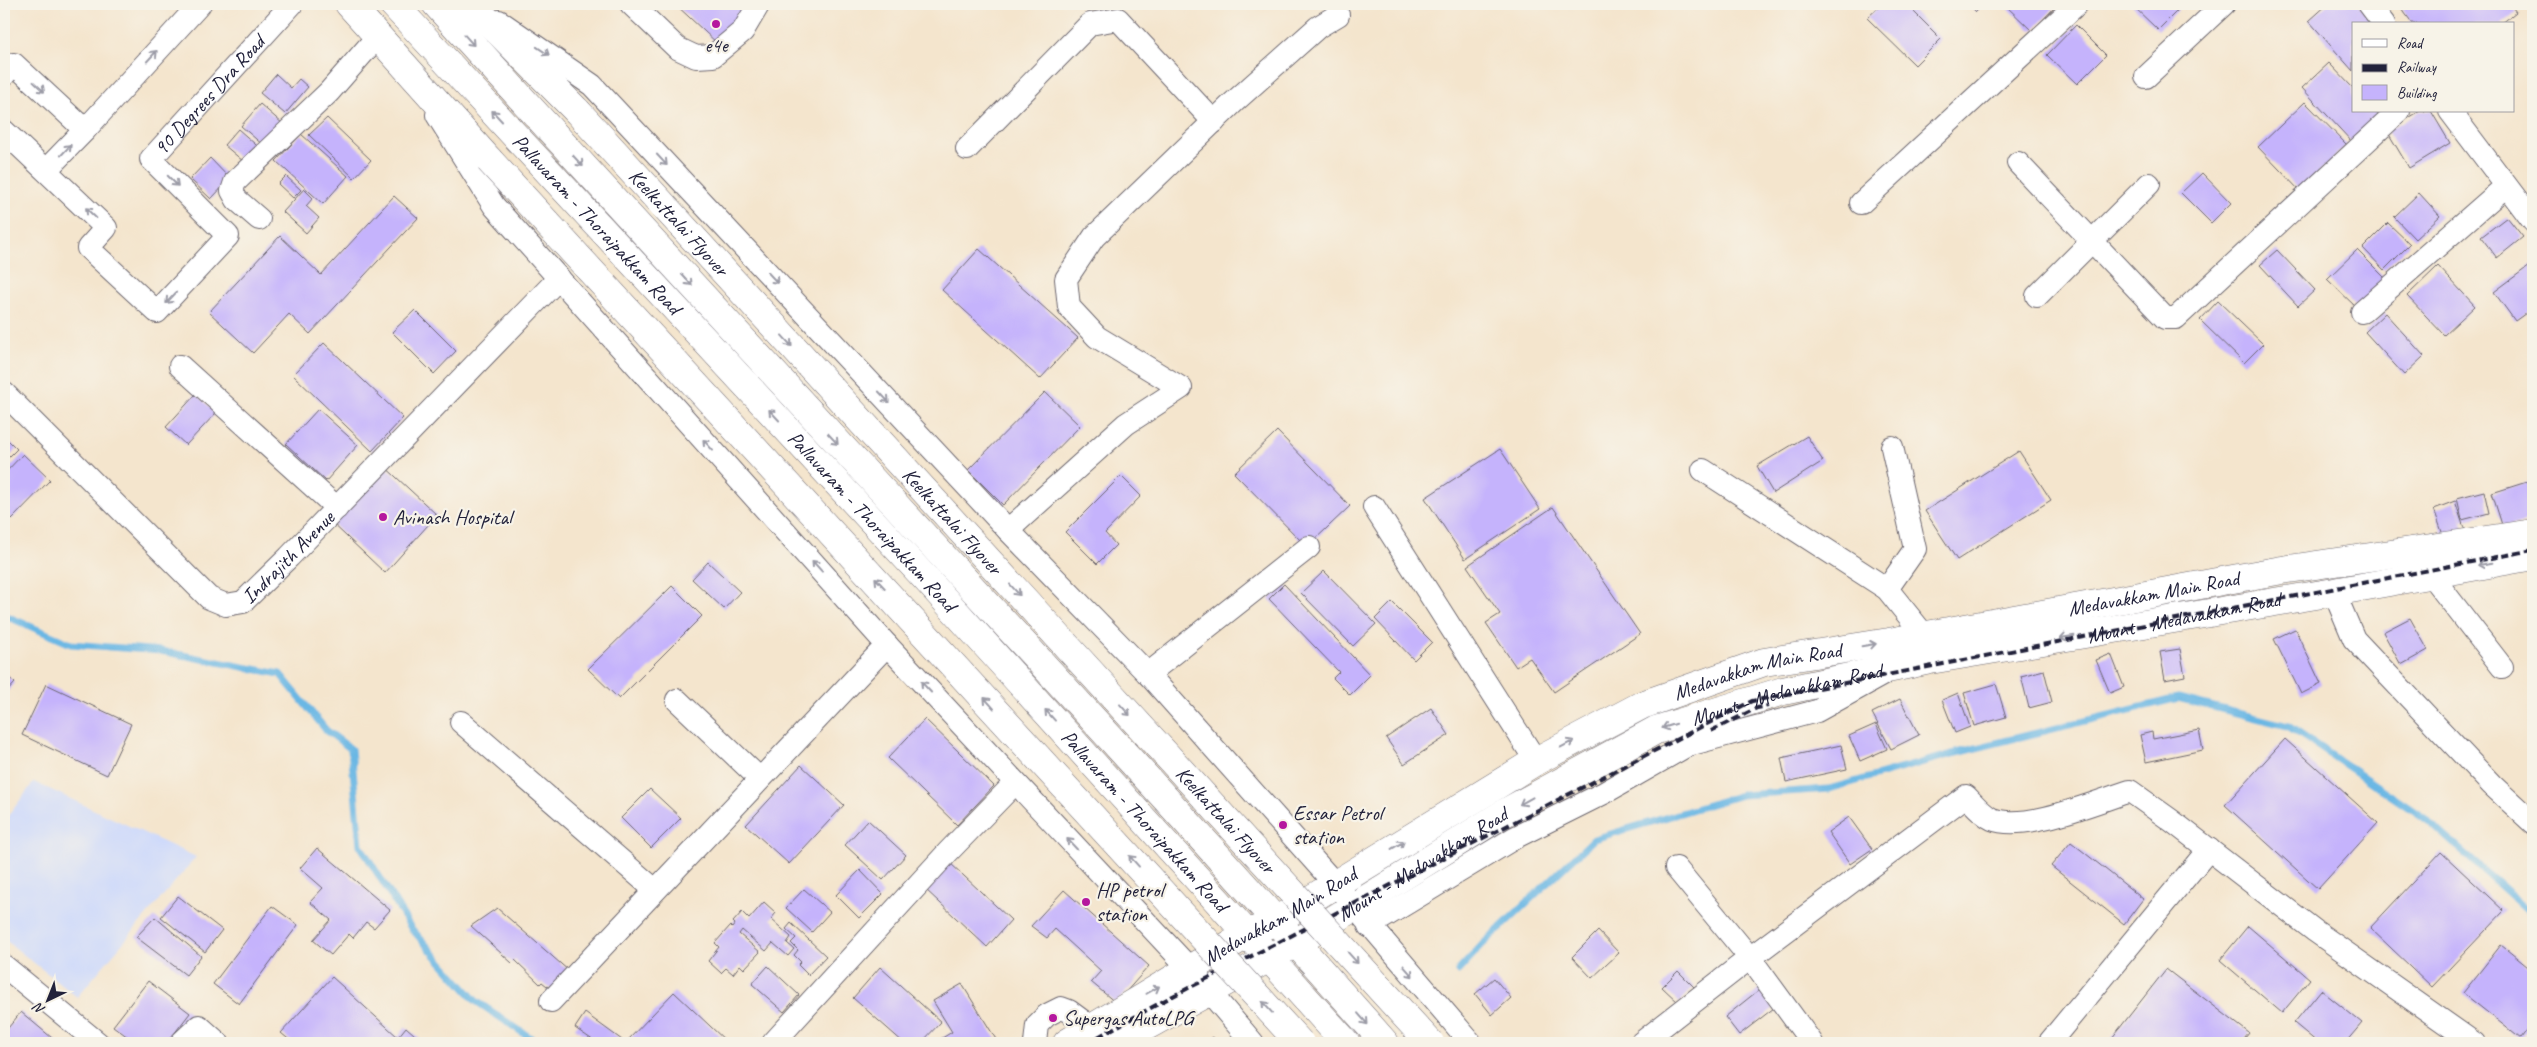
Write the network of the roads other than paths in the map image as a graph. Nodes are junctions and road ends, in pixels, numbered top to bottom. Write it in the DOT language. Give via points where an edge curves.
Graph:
graph roads {
  1 [pos="200,4"];
  2 [pos="349,4"];
  3 [pos="393,4"];
  4 [pos="436,4"];
  5 [pos="472,4"];
  6 [pos="631,4"];
  7 [pos="759,4"];
  8 [pos="2077,4"];
  9 [pos="2224,4"];
  10 [pos="2370,4"];
  11 [pos="286,6"];
  12 [pos="1338,16"];
  13 [pos="2383,22"];
  14 [pos="377,37"];
  15 [pos="7,65"];
  16 [pos="410,72"];
  17 [pos="2146,77"];
  18 [pos="2398,112"];
  19 [pos="2451,112"];
  20 [pos="1214,122"];
  21 [pos="4,130"];
  22 [pos="85,130"];
  23 [pos="967,149"];
  24 [pos="2018,163"];
  25 [pos="46,170"];
  26 [pos="2149,184"];
  27 [pos="2506,186"];
  28 [pos="1861,203"];
  29 [pos="259,219"];
  30 [pos="2533,221"];
  31 [pos="2094,241"];
  32 [pos="559,278"];
  33 [pos="2037,296"];
  34 [pos="2362,312"];
  35 [pos="180,366"];
  36 [pos="4,393"];
  37 [pos="1892,447"];
  38 [pos="1703,470"];
  39 [pos="1374,507"];
  40 [pos="337,508"];
  41 [pos="1008,530"];
  42 [pos="2533,533"];
  43 [pos="1310,547"];
  44 [pos="2533,556"];
  45 [pos="2430,574"];
  46 [pos="1887,589"];
  47 [pos="2334,592"];
  48 [pos="1924,635"];
  49 [pos="887,645"];
  50 [pos="2502,667"];
  51 [pos="1148,674"];
  52 [pos="677,700"];
  53 [pos="462,722"];
  54 [pos="1536,761"];
  55 [pos="760,779"];
  56 [pos="1015,783"];
  57 [pos="2533,823"];
  58 [pos="2209,849"];
  59 [pos="1676,868"];
  60 [pos="1335,884"];
  61 [pos="655,890"];
  62 [pos="1361,917"];
  63 [pos="1277,920"];
  64 [pos="1246,934"];
  65 [pos="1296,943"];
  66 [pos="1750,958"];
  67 [pos="1268,959"];
  68 [pos="4,966"];
  69 [pos="1190,969"];
  70 [pos="1209,992"];
  71 [pos="550,1001"];
  72 [pos="1092,1028"];
  73 [pos="98,1043"];
  74 [pos="181,1043"];
  75 [pos="218,1043"];
  76 [pos="773,1043"];
  77 [pos="1035,1043"];
  78 [pos="1067,1043"];
  79 [pos="1116,1043"];
  80 [pos="1253,1043"];
  81 [pos="1300,1043"];
  82 [pos="1346,1043"];
  83 [pos="1385,1043"];
  84 [pos="1430,1043"];
  85 [pos="1471,1043"];
  86 [pos="1641,1043"];
  87 [pos="1812,1043"];
  88 [pos="2049,1043"];
  89 [pos="2474,1043"];
  22 -- 1 [label="street, one-way"];
  2 -- 14 [label="main road"];
  64 -- 3 [label="main road, Pallavaram - Thoraipakkam Road, one-way" via="919,572"];
  4 -- 63 [label="main road, Pallavaram - Thoraipakkam Road, one-way"];
  5 -- 41 [label="street, one-way" via="592,84"];
  5 -- 84 [label="main road, Keelkattalai Flyover, one-way, bridge" via="576,112"];
  6 -- 7 [label="street" via="677,48 696,57 714,56 743,31"];
  8 -- 28 [label="street"];
  9 -- 17 [label="street"];
  10 -- 13 [label="street"];
  11 -- 25 [label="street, 90 Degrees Dra Road, one-way" via="151,159 228,236 158,312 88,248 106,228"];
  12 -- 20 [label="street" via="1318,28"];
  14 -- 16 [label="main road"];
  14 -- 29 [label="street" via="330,92 235,182 232,191"];
  15 -- 22 [label="street, one-way"];
  16 -- 32 [label="street" via="494,206"];
  81 -- 16 [label="main road, one-way, bridge"];
  18 -- 31 [label="street" via="2176,318 2165,318"];
  19 -- 27 [label="street"];
  20 -- 23 [label="street" via="1118,18 1104,19 1090,24"];
  20 -- 41 [label="street" via="1094,237 1066,279 1069,307 1097,337 1181,388 1126,424"];
  21 -- 25 [label="street, 90 Degrees Dra Road"];
  25 -- 22 [label="street, one-way"];
  24 -- 31 [label="street"];
  26 -- 31 [label="street"];
  27 -- 30 [label="street"];
  27 -- 34 [label="street"];
  31 -- 33 [label="street"];
  32 -- 40 [label="street, Indrajith Avenue"];
  49 -- 32 [label="street, one-way"];
  35 -- 40 [label="street"];
  36 -- 40 [label="street, Indrajith Avenue" via="209,598 226,605 243,602"];
  37 -- 46 [label="street" via="1915,548"];
  38 -- 46 [label="street"];
  39 -- 54 [label="street"];
  41 -- 51 [label="street"];
  42 -- 48 [label="main road, Medavakkam Main Road" via="2282,570"];
  43 -- 51 [label="street"];
  44 -- 45 [label="main road, Mount - Medavakkam Road, one-way"];
  45 -- 47 [label="main road, Mount - Medavakkam Road"];
  45 -- 50 [label="street"];
  46 -- 48 [label="street"];
  47 -- 57 [label="street" via="2354,639 2492,785"];
  47 -- 62 [label="main road, Mount - Medavakkam Road, one-way" via="1896,667 1783,691 1656,730 1506,812"];
  54 -- 48 [label="main road, Medavakkam Main Road, one-way" via="1642,704 1764,662"];
  49 -- 55 [label="street"];
  56 -- 49 [label="street, one-way"];
  51 -- 60 [label="street"];
  52 -- 55 [label="street"];
  53 -- 61 [label="street"];
  60 -- 54 [label="main road, Medavakkam Main Road, one-way"];
  55 -- 61 [label="street"];
  69 -- 56 [label="street, one-way"];
  56 -- 76 [label="street"];
  58 -- 66 [label="street" via="2130,791 2014,824 1990,818 1966,796"];
  58 -- 88 [label="street"];
  58 -- 89 [label="street" via="2315,931"];
  59 -- 66 [label="street"];
  60 -- 62 [label="street"];
  60 -- 63 [label="main road, Medavakkam Main Road"];
  61 -- 71 [label="street"];
  62 -- 65 [label="main road, Mount - Medavakkam Road"];
  62 -- 85 [label="street, one-way"];
  63 -- 64 [label="main road, Medavakkam Main Road"];
  63 -- 65 [label="main road, Pallavaram - Thoraipakkam Road"];
  64 -- 67 [label="main road, Pallavaram - Thoraipakkam Road"];
  64 -- 69 [label="main road, Medavakkam Main Road"];
  65 -- 67 [label="main road, Mount - Medavakkam Road"];
  65 -- 83 [label="main road, Pallavaram - Thoraipakkam Road, one-way"];
  66 -- 86 [label="street"];
  66 -- 87 [label="street"];
  67 -- 70 [label="main road, Mount - Medavakkam Road"];
  67 -- 82 [label="main road, Pallavaram - Thoraipakkam Road"];
  68 -- 73 [label="street"];
  69 -- 70 [label="street"];
  72 -- 69 [label="main road, Medavakkam Main Road, one-way"];
  70 -- 79 [label="main road, Mount - Medavakkam Road"];
  70 -- 80 [label="street"];
  72 -- 77 [label="street" via="1061,1008 1037,1025"];
  72 -- 78 [label="main road, Medavakkam Main Road"];
  74 -- 75 [label="street" via="199,1026"];
}
